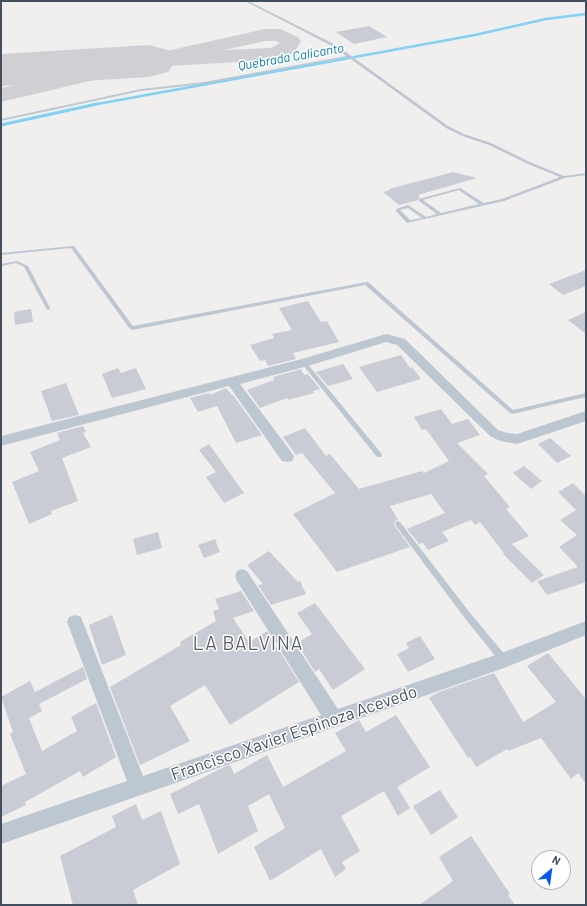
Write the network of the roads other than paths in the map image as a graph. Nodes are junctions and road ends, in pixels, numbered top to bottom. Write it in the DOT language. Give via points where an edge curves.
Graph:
graph roads {
  1 [pos="246,1"];
  2 [pos="350,56"];
  3 [pos="1,120"];
  4 [pos="586,174"];
  5 [pos="564,176"];
  6 [pos="483,204"];
  7 [pos="440,214"];
  8 [pos="425,218"];
  9 [pos="1,254"];
  10 [pos="1,265"];
  11 [pos="48,308"];
  12 [pos="304,363"];
  13 [pos="232,382"];
  14 [pos="586,395"];
  15 [pos="586,416"];
  16 [pos="1,441"];
  17 [pos="379,455"];
  18 [pos="287,457"];
  19 [pos="398,524"];
  20 [pos="242,576"];
  21 [pos="75,622"];
  22 [pos="586,628"];
  23 [pos="504,660"];
  24 [pos="334,719"];
  25 [pos="138,787"];
  26 [pos="1,834"];
  1 -- 2 [label="lane"];
  2 -- 3 [label="lane" via="204,83 141,90"];
  2 -- 5 [label="lane" via="447,127"];
  4 -- 5 [label="lane"];
  5 -- 6 [label="lane" via="503,200"];
  6 -- 7 [label="lane"];
  6 -- 7 [label="lane" via="460,189 420,200"];
  7 -- 8 [label="lane"];
  8 -- 8 [label="lane" via="408,206 397,210 409,222"];
  9 -- 14 [label="lane" via="72,247 132,328 366,283 512,412"];
  10 -- 11 [label="lane" via="17,262 26,266"];
  12 -- 13 [label="street"];
  12 -- 15 [label="street" via="386,338 394,339 401,342 494,433 505,438 517,439"];
  12 -- 17 [label="lane"];
  13 -- 16 [label="street"];
  13 -- 18 [label="street"];
  19 -- 23 [label="lane"];
  20 -- 24 [label="street"];
  21 -- 25 [label="street"];
  22 -- 23 [label="street, Francisco Xavier Espinoza Acevedo"];
  23 -- 24 [label="street, Francisco Xavier Espinoza Acevedo"];
  24 -- 25 [label="street, Francisco Xavier Espinoza Acevedo"];
  25 -- 26 [label="street, Francisco Xavier Espinoza Acevedo"];
}
